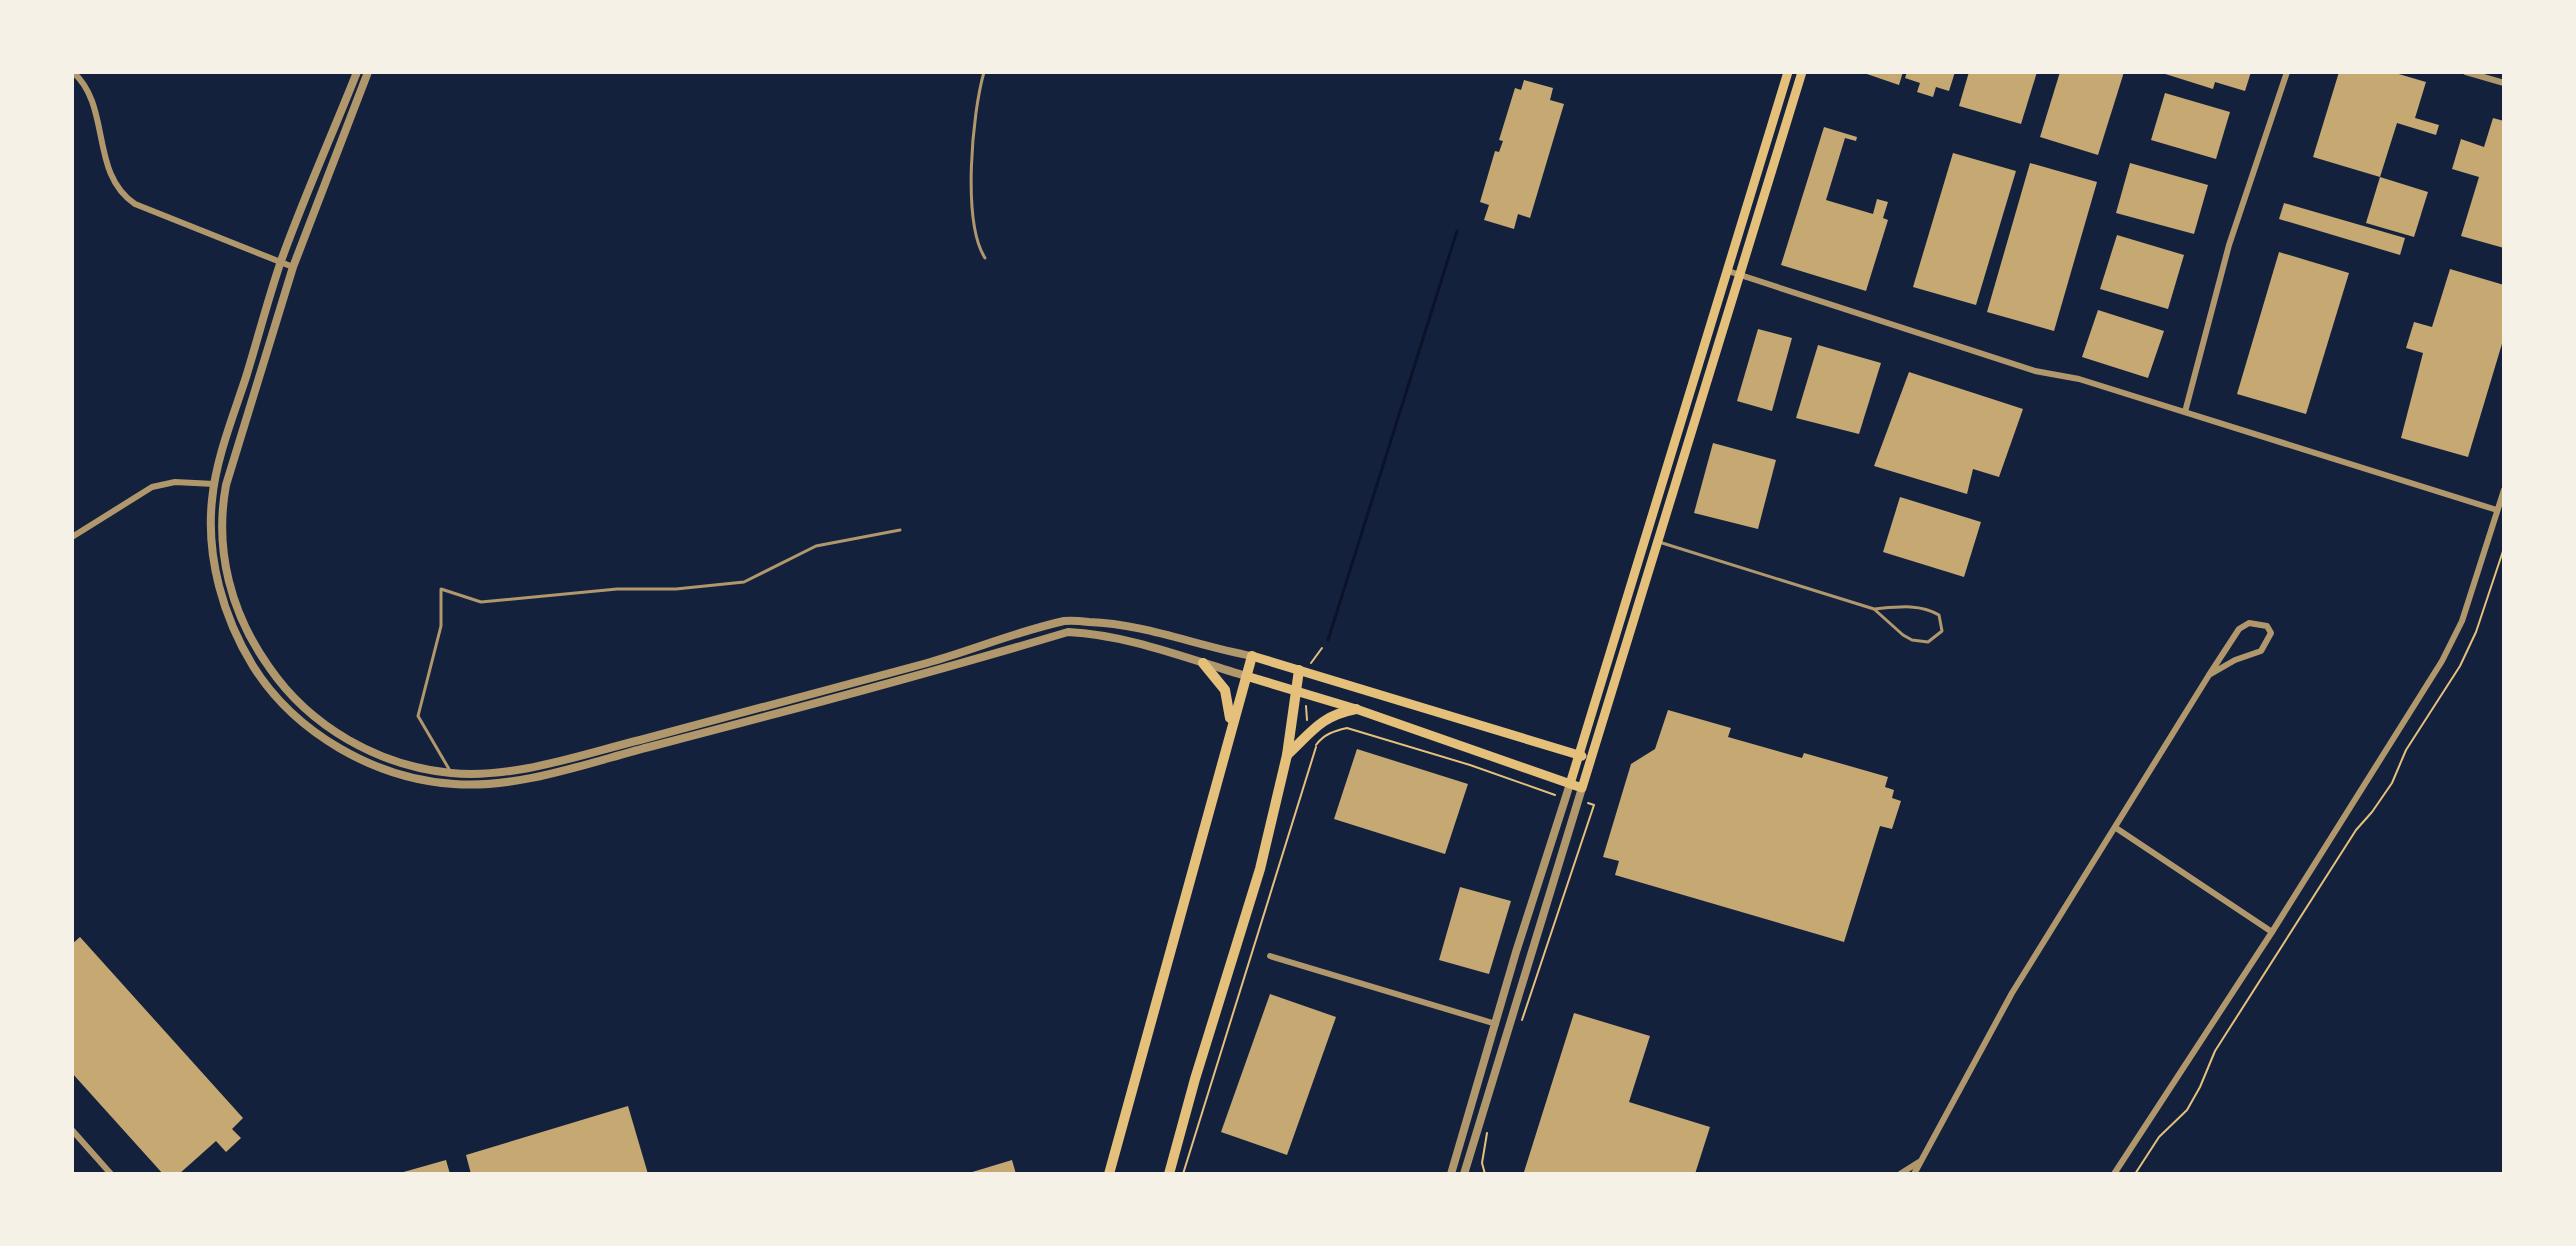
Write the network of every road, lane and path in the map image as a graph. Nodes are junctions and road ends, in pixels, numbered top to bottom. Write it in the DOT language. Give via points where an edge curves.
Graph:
graph roads {
  1 [pos="73,72"];
  2 [pos="357,72"];
  3 [pos="368,72"];
  4 [pos="984,72"];
  5 [pos="1788,72"];
  6 [pos="1802,72"];
  7 [pos="2287,72"];
  8 [pos="2466,72"];
  9 [pos="2504,83"];
  10 [pos="985,258"];
  11 [pos="281,262"];
  12 [pos="293,267"];
  13 [pos="1728,271"];
  14 [pos="1740,275"];
  15 [pos="2185,412"];
  16 [pos="214,484"];
  17 [pos="226,485"];
  18 [pos="2504,490"];
  19 [pos="2500,511"];
  20 [pos="900,530"];
  21 [pos="72,537"];
  22 [pos="1658,542"];
  23 [pos="2504,548"];
  24 [pos="1874,609"];
  25 [pos="1322,648"];
  26 [pos="1252,656"];
  27 [pos="1203,663"];
  28 [pos="1299,670"];
  29 [pos="1313,675"];
  30 [pos="2209,675"];
  31 [pos="1246,676"];
  32 [pos="1295,692"];
  33 [pos="1308,696"];
  34 [pos="1356,709"];
  35 [pos="1231,728"];
  36 [pos="1308,733"];
  37 [pos="1287,755"];
  38 [pos="1580,755"];
  39 [pos="1591,758"];
  40 [pos="451,773"];
  41 [pos="1570,784"];
  42 [pos="1582,788"];
  43 [pos="1551,794"];
  44 [pos="1594,805"];
  45 [pos="2116,828"];
  46 [pos="2272,932"];
  47 [pos="1270,956"];
  48 [pos="1512,1019"];
  49 [pos="1522,1020"];
  50 [pos="1496,1024"];
  51 [pos="1489,1121"];
  52 [pos="72,1130"];
  53 [pos="1922,1160"];
  54 [pos="111,1174"];
  55 [pos="1109,1174"];
  56 [pos="1169,1174"];
  57 [pos="1183,1174"];
  58 [pos="1451,1174"];
  59 [pos="1464,1174"];
  60 [pos="1485,1174"];
  61 [pos="1900,1174"];
  62 [pos="1914,1174"];
  63 [pos="2114,1174"];
  64 [pos="2135,1174"];
  1 -- 11 [label="street" via="92,103 106,167 122,195"];
  2 -- 11 [label="street"];
  3 -- 12 [label="street"];
  4 -- 10 [label="lane" via="972,161 973,217"];
  5 -- 13 [label="main road"];
  6 -- 14 [label="main road"];
  7 -- 15 [label="street" via="2229,245"];
  8 -- 9 [label="street"];
  11 -- 12 [label="street"];
  11 -- 16 [label="street"];
  12 -- 17 [label="street"];
  13 -- 14 [label="street"];
  13 -- 38 [label="main road"];
  14 -- 15 [label="street" via="2035,371"];
  14 -- 22 [label="main road"];
  15 -- 19 [label="street"];
  16 -- 17 [label="lane"];
  16 -- 21 [label="street" via="152,487"];
  16 -- 27 [label="street" via="211,540 220,589 238,639 267,686 296,716 344,751 435,782 489,784 531,777 1068,632 1114,638"];
  17 -- 40 [label="street" via="223,541 229,586 245,630 275,676 317,719 349,740 389,758"];
  18 -- 19 [label="street"];
  19 -- 46 [label="street" via="2462,621 2442,661"];
  20 -- 40 [label="lane" via="816,546 739,583 481,602 441,589 441,626 418,716"];
  22 -- 24 [label="lane"];
  22 -- 39 [label="main road"];
  23 -- 64 [label="path" via="2468,650 2406,750 2392,783 2356,830 2215,1051 2187,1110 2159,1137"];
  24 -- 24 [label="lane" via="1931,610 1939,615 1942,631 1928,642 1912,640"];
  25 -- 29 [label="path" via="1308,666"];
  26 -- 28 [label="main road"];
  26 -- 31 [label="main road"];
  26 -- 40 [label="street" via="1113,622 1066,621 553,762"];
  27 -- 31 [label="street"];
  27 -- 35 [label="main road" via="1225,690"];
  28 -- 29 [label="main road"];
  28 -- 32 [label="main road"];
  29 -- 38 [label="main road"];
  30 -- 30 [label="street" via="2239,629 2249,623 2267,626 2271,633 2261,651"];
  30 -- 45 [label="street"];
  31 -- 32 [label="main road"];
  31 -- 35 [label="main road"];
  32 -- 33 [label="main road"];
  32 -- 37 [label="main road"];
  33 -- 34 [label="main road"];
  33 -- 36 [label="path"];
  34 -- 36 [label="main road" via="1336,713"];
  34 -- 41 [label="main road"];
  35 -- 55 [label="main road"];
  36 -- 37 [label="main road"];
  37 -- 56 [label="main road" via="1260,869"];
  38 -- 39 [label="main road"];
  38 -- 41 [label="main road"];
  39 -- 42 [label="main road"];
  41 -- 42 [label="main road"];
  41 -- 50 [label="street"];
  42 -- 48 [label="street"];
  43 -- 57 [label="path" via="1347,728 1322,738"];
  44 -- 49 [label="path"];
  45 -- 46 [label="street"];
  45 -- 53 [label="street" via="2012,993"];
  46 -- 63 [label="street"];
  47 -- 50 [label="street"];
  48 -- 50 [label="street"];
  48 -- 59 [label="street"];
  50 -- 58 [label="street"];
  51 -- 60 [label="path"];
  52 -- 54 [label="street"];
  53 -- 61 [label="street"];
  53 -- 62 [label="street"];
}
